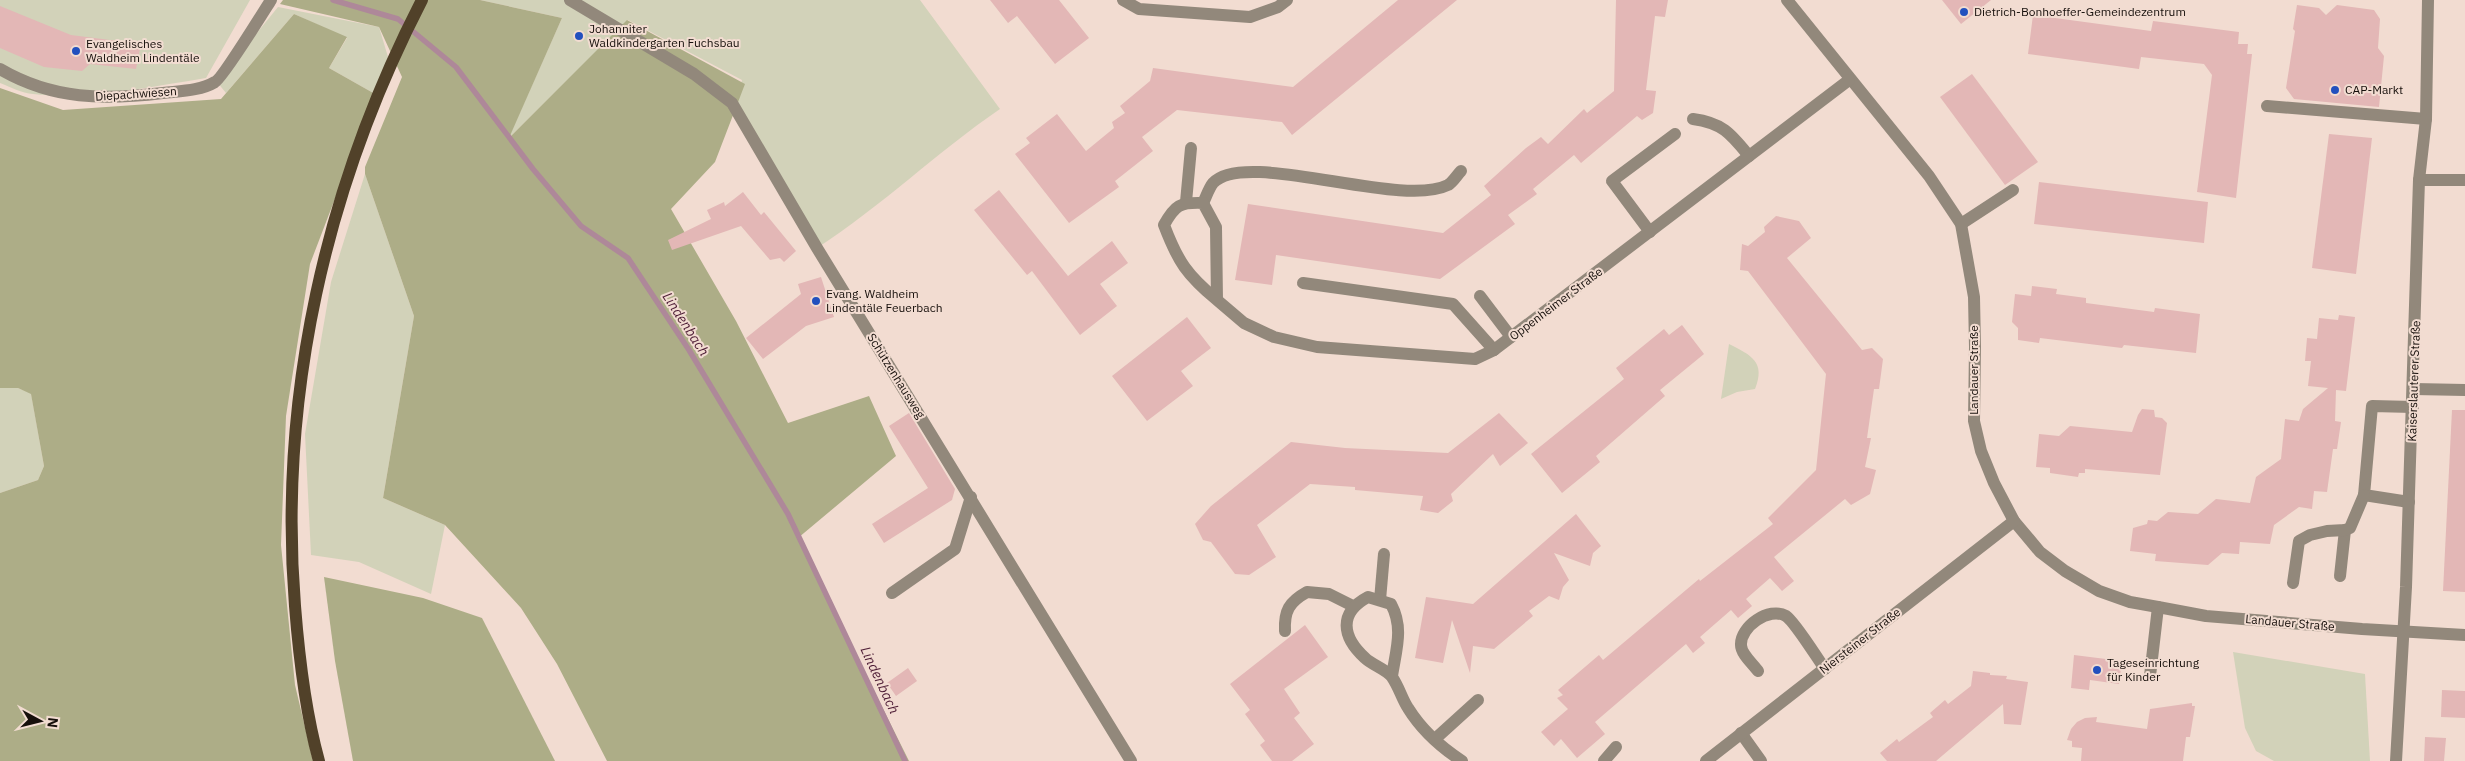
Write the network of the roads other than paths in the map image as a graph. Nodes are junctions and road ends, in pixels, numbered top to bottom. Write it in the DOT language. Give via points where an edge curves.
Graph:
graph roads {
  1 [pos="271,0"];
  2 [pos="422,0"];
  3 [pos="570,0"];
  4 [pos="1123,0"];
  5 [pos="1287,0"];
  6 [pos="1787,0"];
  7 [pos="2428,0"];
  8 [pos="0,69"];
  9 [pos="1849,80"];
  10 [pos="2267,106"];
  11 [pos="1693,119"];
  12 [pos="2426,120"];
  13 [pos="1676,134"];
  14 [pos="1191,148"];
  15 [pos="1749,156"];
  16 [pos="1461,171"];
  17 [pos="2420,180"];
  18 [pos="2465,180"];
  19 [pos="2013,190"];
  20 [pos="1186,202"];
  21 [pos="1202,203"];
  22 [pos="1961,224"];
  23 [pos="1650,232"];
  24 [pos="1303,283"];
  25 [pos="1480,296"];
  26 [pos="1217,300"];
  27 [pos="1511,337"];
  28 [pos="1494,350"];
  29 [pos="2414,389"];
  30 [pos="2465,390"];
  31 [pos="2413,407"];
  32 [pos="2364,495"];
  33 [pos="970,497"];
  34 [pos="2409,502"];
  35 [pos="2014,521"];
  36 [pos="2345,530"];
  37 [pos="1384,554"];
  38 [pos="2340,576"];
  39 [pos="2293,583"];
  40 [pos="892,593"];
  41 [pos="1380,600"];
  42 [pos="1352,606"];
  43 [pos="2158,607"];
  44 [pos="1285,631"];
  45 [pos="2404,632"];
  46 [pos="2465,635"];
  47 [pos="1825,669"];
  48 [pos="1758,671"];
  49 [pos="1392,676"];
  50 [pos="2150,676"];
  51 [pos="1478,700"];
  52 [pos="1741,733"];
  53 [pos="1435,739"];
  54 [pos="1616,747"];
  55 [pos="320,761"];
  56 [pos="1130,761"];
  57 [pos="1462,761"];
  58 [pos="1604,761"];
  59 [pos="1706,761"];
  60 [pos="1761,761"];
  61 [pos="2396,761"];
  1 -- 8 [label="street, Diepachwiesen" via="217,82 192,90 96,98 54,92 17,79"];
  2 -- 55 [label="main road" via="393,61 350,170 328,240 314,297 299,393 292,468 291,543 298,643"];
  3 -- 33 [label="street, Schützenhausweg" via="694,74 732,103"];
  4 -- 5 [label="street" via="1139,9 1250,17 1278,7"];
  6 -- 9 [label="street, Landauer Straße"];
  7 -- 12 [label="street, Kaiserslauterer Straße"];
  9 -- 15 [label="street, Oppenheimer Straße"];
  9 -- 22 [label="street, Landauer Straße" via="1929,176"];
  10 -- 12 [label="street"];
  11 -- 15 [label="street" via="1714,122 1730,133"];
  12 -- 17 [label="street, Kaiserslauterer Straße"];
  13 -- 23 [label="street" via="1612,180"];
  14 -- 20 [label="street"];
  15 -- 23 [label="street, Oppenheimer Straße"];
  16 -- 21 [label="street" via="1448,185 1415,192 1265,172 1233,174 1214,182"];
  17 -- 18 [label="street"];
  17 -- 29 [label="street, Kaiserslauterer Straße"];
  19 -- 22 [label="street"];
  20 -- 21 [label="street"];
  20 -- 26 [label="street, Oppenheimer Straße" via="1174,208 1164,225 1175,256 1196,282"];
  21 -- 26 [label="street" via="1216,227"];
  22 -- 35 [label="street, Landauer Straße" via="1974,296 1974,421 1994,484"];
  23 -- 27 [label="street, Oppenheimer Straße"];
  24 -- 28 [label="street" via="1453,304"];
  25 -- 27 [label="street"];
  26 -- 28 [label="street, Oppenheimer Straße" via="1244,324 1274,337 1316,347 1475,358"];
  27 -- 28 [label="street, Oppenheimer Straße"];
  29 -- 30 [label="street"];
  29 -- 31 [label="street, Kaiserslauterer Straße"];
  31 -- 32 [label="street" via="2372,406"];
  31 -- 34 [label="street, Kaiserslauterer Straße"];
  32 -- 34 [label="street"];
  32 -- 36 [label="street" via="2350,528"];
  33 -- 40 [label="street" via="955,549"];
  33 -- 56 [label="street, Schützenhausweg"];
  34 -- 45 [label="street, Kaiserslauterer Straße"];
  35 -- 43 [label="street, Landauer Straße" via="2040,552 2064,571 2099,591 2130,602"];
  35 -- 47 [label="street, Niersteiner Straße"];
  36 -- 38 [label="street"];
  36 -- 39 [label="street" via="2310,535 2299,541"];
  37 -- 41 [label="street"];
  41 -- 42 [label="street" via="1368,597"];
  41 -- 49 [label="street" via="1391,604 1398,617 1399,632"];
  42 -- 44 [label="street" via="1329,594 1307,592 1291,604 1284,616"];
  42 -- 49 [label="street" via="1346,625 1352,644 1365,659"];
  43 -- 45 [label="street, Landauer Straße" via="2206,616"];
  43 -- 50 [label="street"];
  45 -- 46 [label="street, Landauer Straße"];
  45 -- 61 [label="street, Kaiserslauterer Straße"];
  47 -- 48 [label="street" via="1789,620 1780,614 1772,614 1757,619 1742,638 1742,651"];
  47 -- 52 [label="street, Niersteiner Straße"];
  49 -- 53 [label="street" via="1408,709"];
  51 -- 53 [label="street"];
  52 -- 59 [label="street, Niersteiner Straße"];
  52 -- 60 [label="street"];
  53 -- 57 [label="street" via="1444,750"];
  54 -- 58 [label="street"];
}
